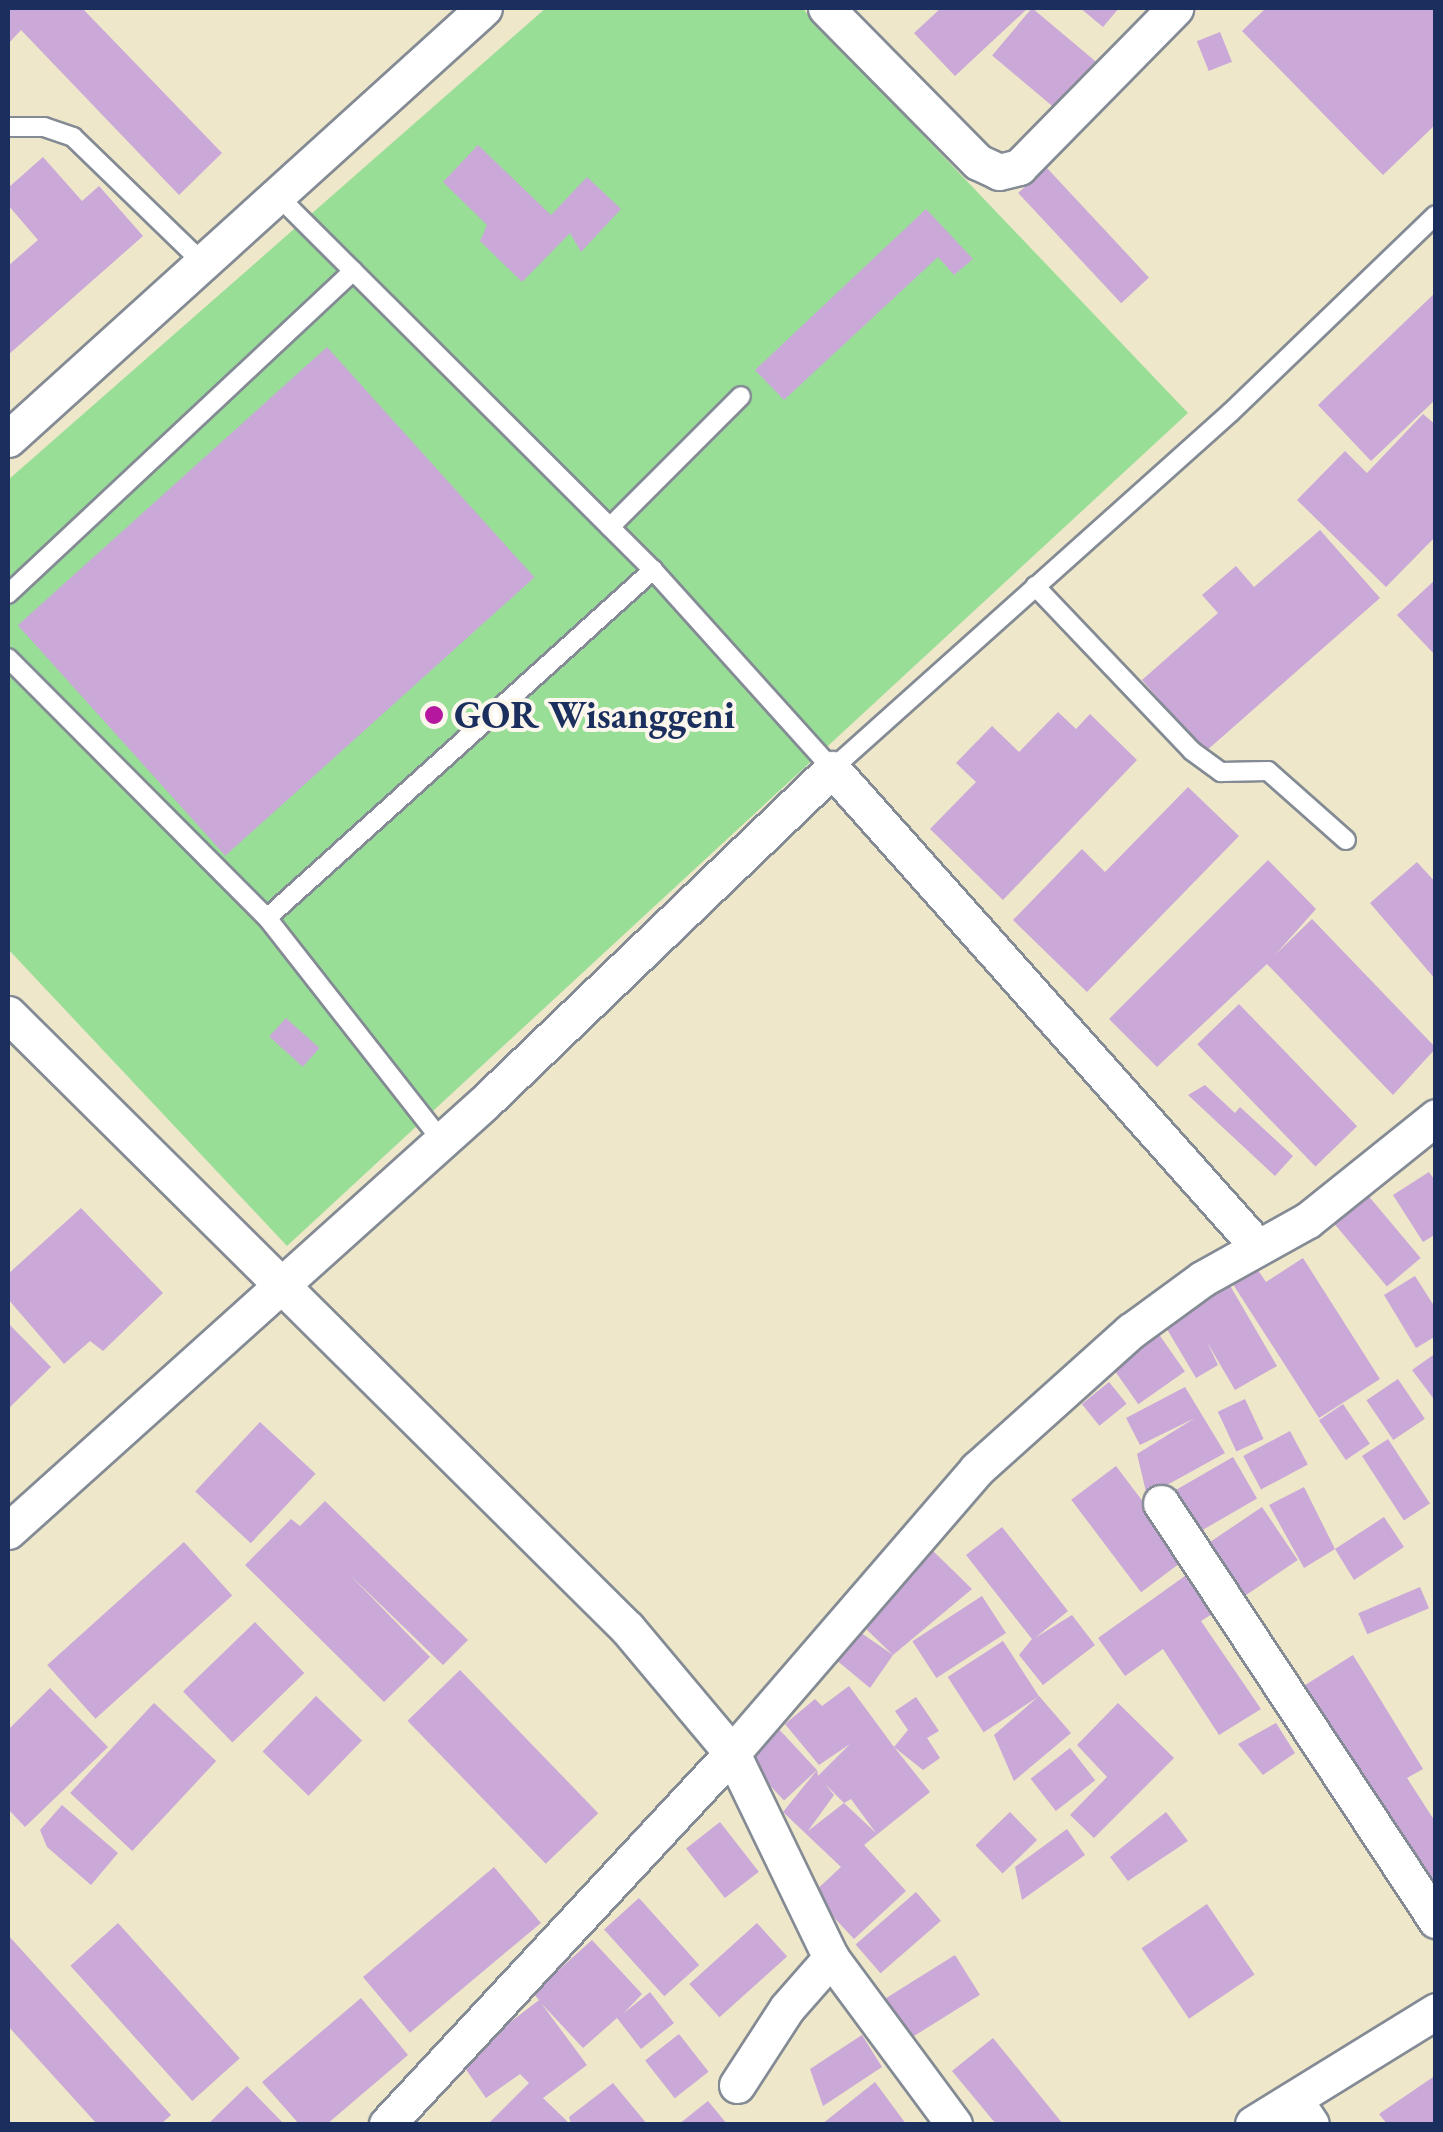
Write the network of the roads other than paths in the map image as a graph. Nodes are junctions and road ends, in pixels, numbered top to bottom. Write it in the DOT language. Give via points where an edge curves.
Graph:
graph roads {
  1 [pos="484,8"];
  2 [pos="826,8"];
  3 [pos="1176,8"];
  4 [pos="8,127"];
  5 [pos="278,197"];
  6 [pos="1436,215"];
  7 [pos="202,263"];
  8 [pos="353,271"];
  9 [pos="741,396"];
  10 [pos="8,439"];
  11 [pos="610,527"];
  12 [pos="654,570"];
  13 [pos="1034,586"];
  14 [pos="8,594"];
  15 [pos="8,658"];
  16 [pos="832,769"];
  17 [pos="1346,840"];
  18 [pos="267,918"];
  19 [pos="8,1014"];
  20 [pos="1436,1117"];
  21 [pos="442,1141"];
  22 [pos="1258,1247"];
  23 [pos="280,1290"];
  24 [pos="1161,1503"];
  25 [pos="8,1531"];
  26 [pos="732,1753"];
  27 [pos="1436,1920"];
  28 [pos="830,1958"];
  29 [pos="1436,2012"];
  30 [pos="737,2085"];
  31 [pos="1303,2112"];
  32 [pos="387,2124"];
  33 [pos="954,2124"];
  34 [pos="1253,2124"];
  1 -- 5 [label="street"];
  2 -- 3 [label="street" via="978,162 998,172 1019,167"];
  4 -- 7 [label="lane" via="44,127 73,137"];
  5 -- 7 [label="street"];
  5 -- 8 [label="lane"];
  6 -- 13 [label="lane" via="1231,412"];
  7 -- 10 [label="street"];
  8 -- 11 [label="lane"];
  8 -- 14 [label="lane"];
  9 -- 11 [label="lane"];
  11 -- 12 [label="lane"];
  12 -- 16 [label="lane"];
  12 -- 18 [label="lane"];
  13 -- 16 [label="lane"];
  13 -- 17 [label="lane" via="1192,751 1221,772 1268,772"];
  15 -- 18 [label="lane"];
  16 -- 21 [label="street"];
  16 -- 22 [label="street"];
  18 -- 21 [label="lane"];
  19 -- 23 [label="street"];
  20 -- 22 [label="street" via="1308,1220"];
  21 -- 23 [label="street"];
  22 -- 26 [label="street" via="1131,1330 977,1468"];
  23 -- 25 [label="street"];
  23 -- 26 [label="street" via="627,1628"];
  24 -- 27 [label="street"];
  26 -- 28 [label="street"];
  26 -- 32 [label="street"];
  28 -- 30 [label="street" via="787,2008"];
  28 -- 33 [label="street"];
  29 -- 31 [label="street"];
  31 -- 34 [label="street"];
}
